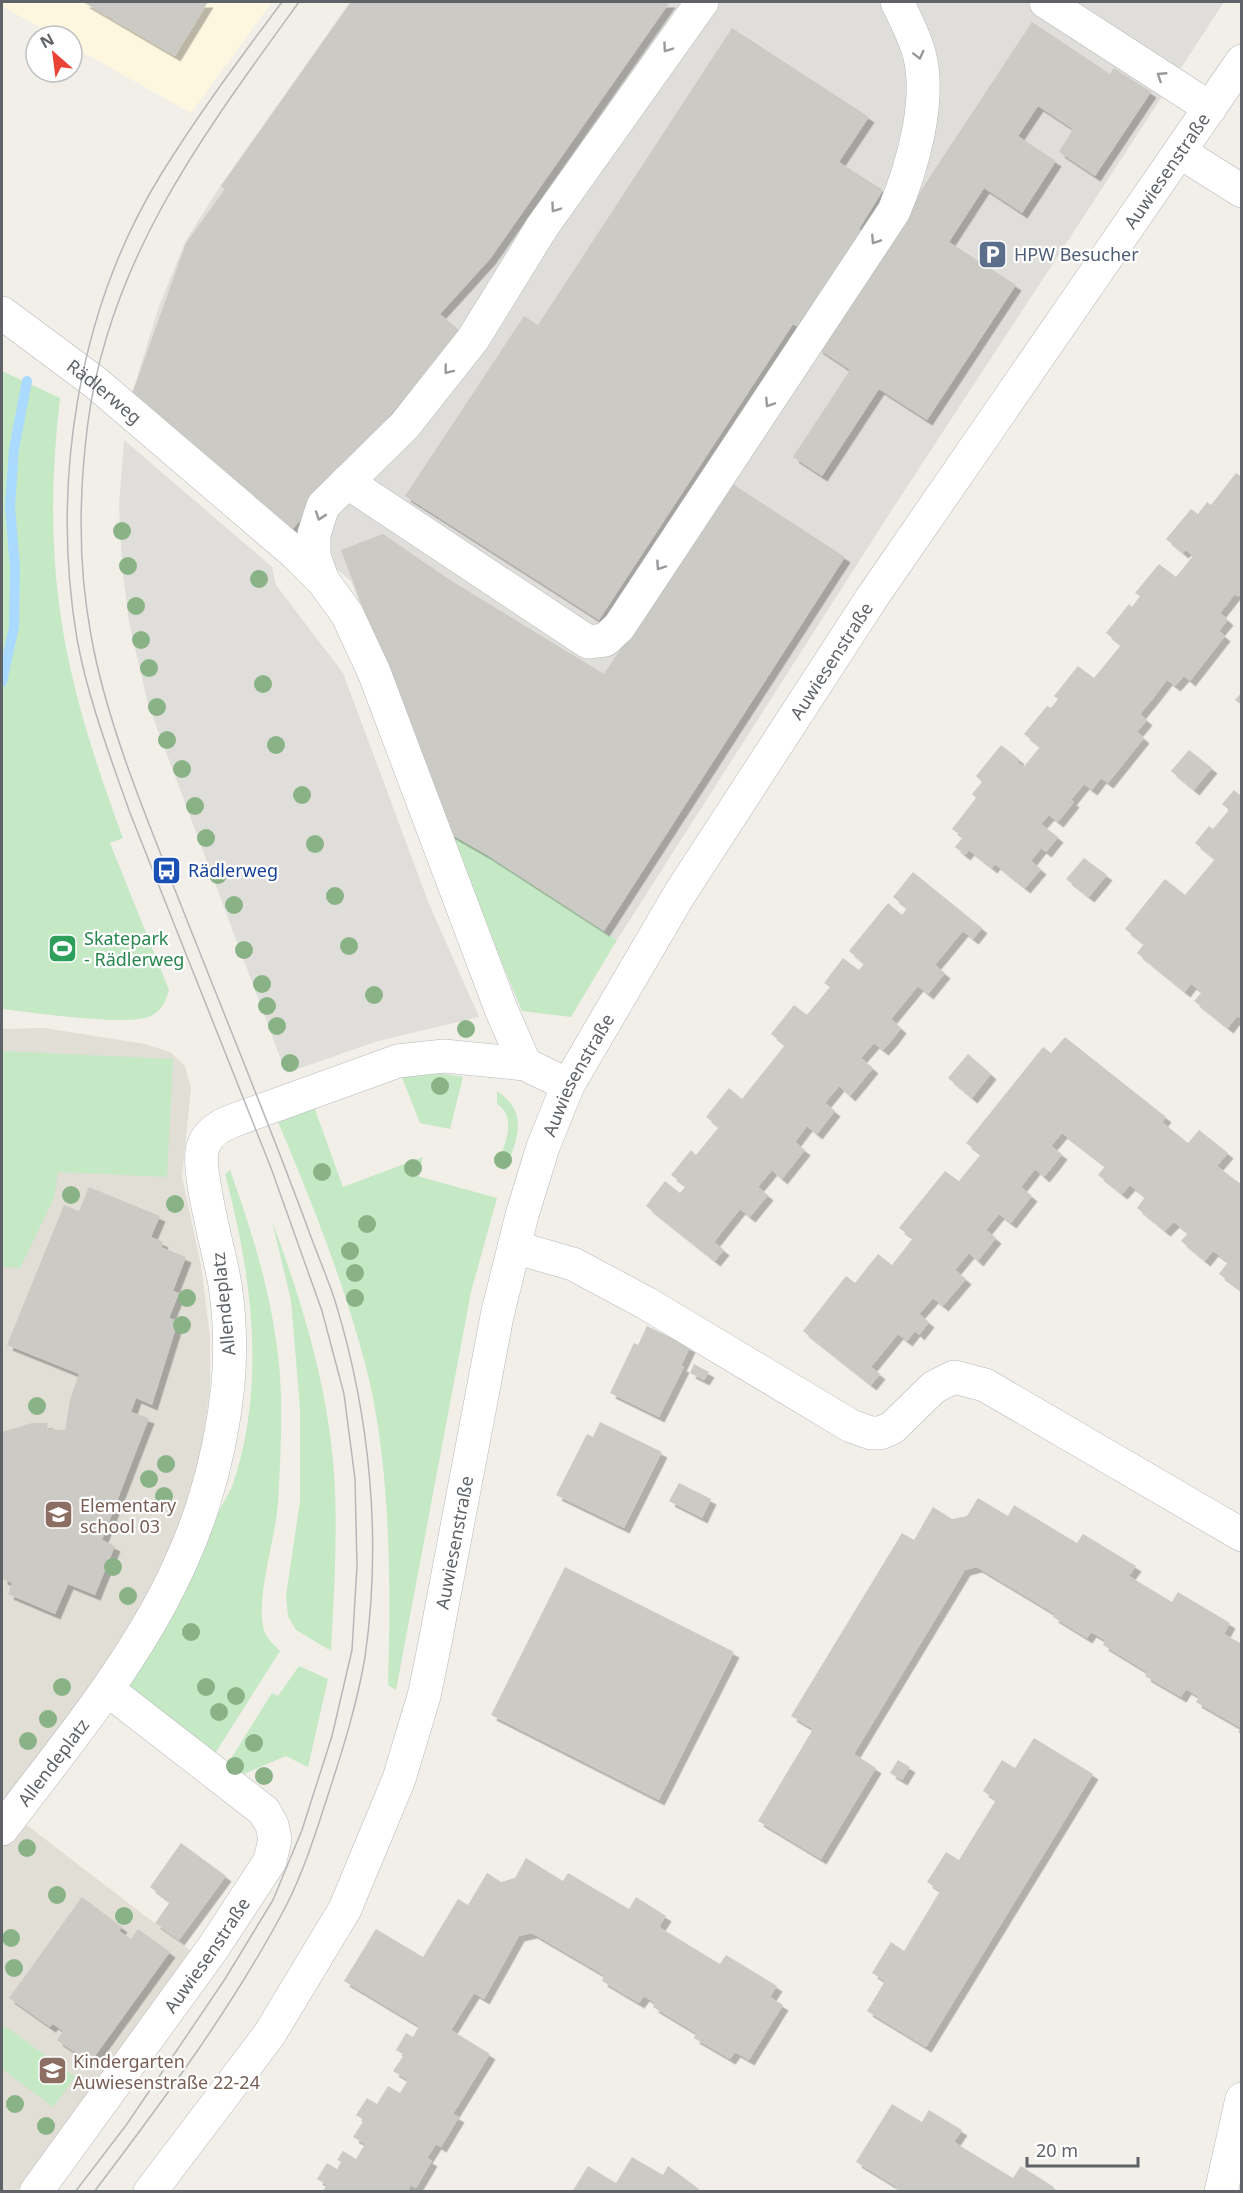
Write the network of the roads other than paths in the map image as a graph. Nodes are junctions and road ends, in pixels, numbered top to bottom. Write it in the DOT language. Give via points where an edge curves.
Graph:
graph roads {
  1 [pos="702,2"];
  2 [pos="897,2"];
  3 [pos="1046,2"];
  4 [pos="1242,61"];
  5 [pos="1210,108"];
  6 [pos="1180,152"];
  7 [pos="1242,191"];
  8 [pos="2,313"];
  9 [pos="347,482"];
  10 [pos="323,581"];
  11 [pos="525,1064"];
  12 [pos="568,1085"];
  13 [pos="514,1247"];
  14 [pos="1242,1535"];
  15 [pos="108,1690"];
  16 [pos="2,1829"];
  17 [pos="1242,2099"];
  18 [pos="36,2192"];
  19 [pos="150,2192"];
  20 [pos="1221,2192"];
  1 -- 9 [label="street, one-way" via="542,227 473,339 405,425"];
  2 -- 9 [label="street, one-way" via="919,54 924,80 910,174 894,212 715,485 619,627 605,640 588,642"];
  5 -- 3 [label="street, one-way"];
  4 -- 5 [label="street, Auwiesenstraße"];
  5 -- 6 [label="street, Auwiesenstraße"];
  6 -- 7 [label="street"];
  6 -- 12 [label="street, Auwiesenstraße" via="871,599 679,895"];
  8 -- 10 [label="street, Rädlerweg" via="96,383"];
  9 -- 10 [label="street, one-way" via="323,506 314,534 314,556"];
  10 -- 11 [label="street, Rädlerweg" via="347,614 374,672"];
  11 -- 12 [label="street, Allendeplatz"];
  11 -- 15 [label="street, Allendeplatz" via="444,1056 398,1061 232,1121 209,1135 202,1149 202,1172 225,1286 231,1352 220,1438 195,1534 174,1582"];
  12 -- 13 [label="street, Auwiesenstraße" via="543,1147"];
  13 -- 14 [label="street" via="573,1264 646,1303 851,1426 871,1433 892,1428 934,1387 954,1377 985,1385"];
  13 -- 19 [label="street, Auwiesenstraße" via="497,1316 424,1696 399,1779 345,1909 269,2035"];
  15 -- 16 [label="street, Allendeplatz"];
  15 -- 18 [label="street, Auwiesenstraße" via="264,1811 275,1839 270,1862 238,1912"];
  17 -- 20 [label="street"];
}
